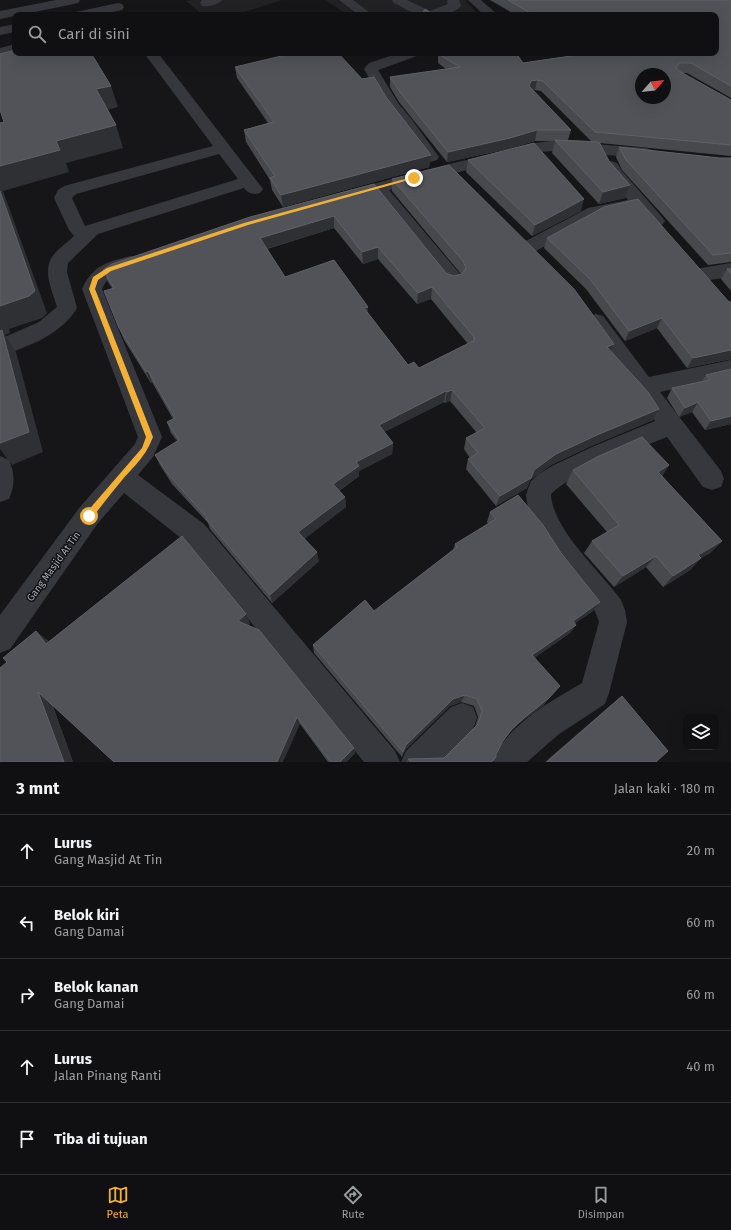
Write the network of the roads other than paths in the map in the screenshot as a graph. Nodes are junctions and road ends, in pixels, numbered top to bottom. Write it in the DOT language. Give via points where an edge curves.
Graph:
graph roads {
  1 [pos="74,0"];
  2 [pos="345,0"];
  3 [pos="398,0"];
  4 [pos="453,0"];
  5 [pos="474,0"];
  6 [pos="117,7"];
  7 [pos="15,12"];
  8 [pos="94,12"];
  9 [pos="363,12"];
  10 [pos="421,12"];
  11 [pos="440,12"];
  12 [pos="488,12"];
  13 [pos="12,13"];
  14 [pos="0,15"];
  15 [pos="12,29"];
  16 [pos="0,31"];
  17 [pos="12,49"];
  18 [pos="0,52"];
  19 [pos="153,56"];
  20 [pos="403,56"];
  21 [pos="571,132"];
  22 [pos="224,148"];
  23 [pos="594,149"];
  24 [pos="662,155"];
  25 [pos="447,169"];
  26 [pos="468,185"];
  27 [pos="378,188"];
  28 [pos="335,200"];
  29 [pos="639,202"];
  30 [pos="90,232"];
  31 [pos="666,232"];
  32 [pos="148,257"];
  33 [pos="545,263"];
  34 [pos="731,270"];
  35 [pos="453,279"];
  36 [pos="717,290"];
  37 [pos="587,308"];
  38 [pos="0,348"];
  39 [pos="731,368"];
  40 [pos="645,387"];
  41 [pos="670,425"];
  42 [pos="0,467"];
  43 [pos="121,476"];
  44 [pos="712,480"];
  45 [pos="0,491"];
  46 [pos="0,639"];
  47 [pos="462,718"];
  48 [pos="384,762"];
  49 [pos="417,762"];
  50 [pos="510,762"];
  1 -- 7 [label="street"];
  2 -- 9 [label="street"];
  3 -- 10 [label="street"];
  4 -- 11 [label="street" via="455,6"];
  5 -- 12 [label="street"];
  6 -- 8 [label="street"];
  13 -- 14 [label="street"];
  15 -- 16 [label="street"];
  17 -- 18 [label="street"];
  19 -- 22 [label="street"];
  20 -- 25 [label="street" via="374,66 371,71 392,105"];
  21 -- 23 [label="street"];
  22 -- 30 [label="street" via="251,185"];
  22 -- 30 [label="street" via="67,192 63,198 78,230"];
  23 -- 24 [label="street"];
  23 -- 25 [label="street" via="553,146 541,153 513,154"];
  23 -- 29 [label="street"];
  25 -- 26 [label="street"];
  25 -- 27 [label="street"];
  27 -- 28 [label="street"];
  27 -- 35 [label="street"];
  29 -- 31 [label="street"];
  29 -- 33 [label="street" via="588,206 524,241"];
  30 -- 38 [label="street" via="59,260 57,266 67,308 64,314 39,331"];
  32 -- 43 [label="street, Gang Masjid At Tin" via="103,273 96,279 92,289 150,437 145,450"];
  34 -- 36 [label="street" via="697,268"];
  37 -- 40 [label="street"];
  39 -- 40 [label="street"];
  40 -- 41 [label="street"];
  41 -- 44 [label="street"];
  41 -- 50 [label="street" via="566,470 540,489 538,495 545,520 560,544 611,610 612,622 594,693 564,710 516,750"];
  42 -- 45 [label="street"];
  43 -- 46 [label="street, Gang Masjid At Tin"];
  43 -- 48 [label="street" via="195,533"];
  47 -- 49 [label="street"];
}
